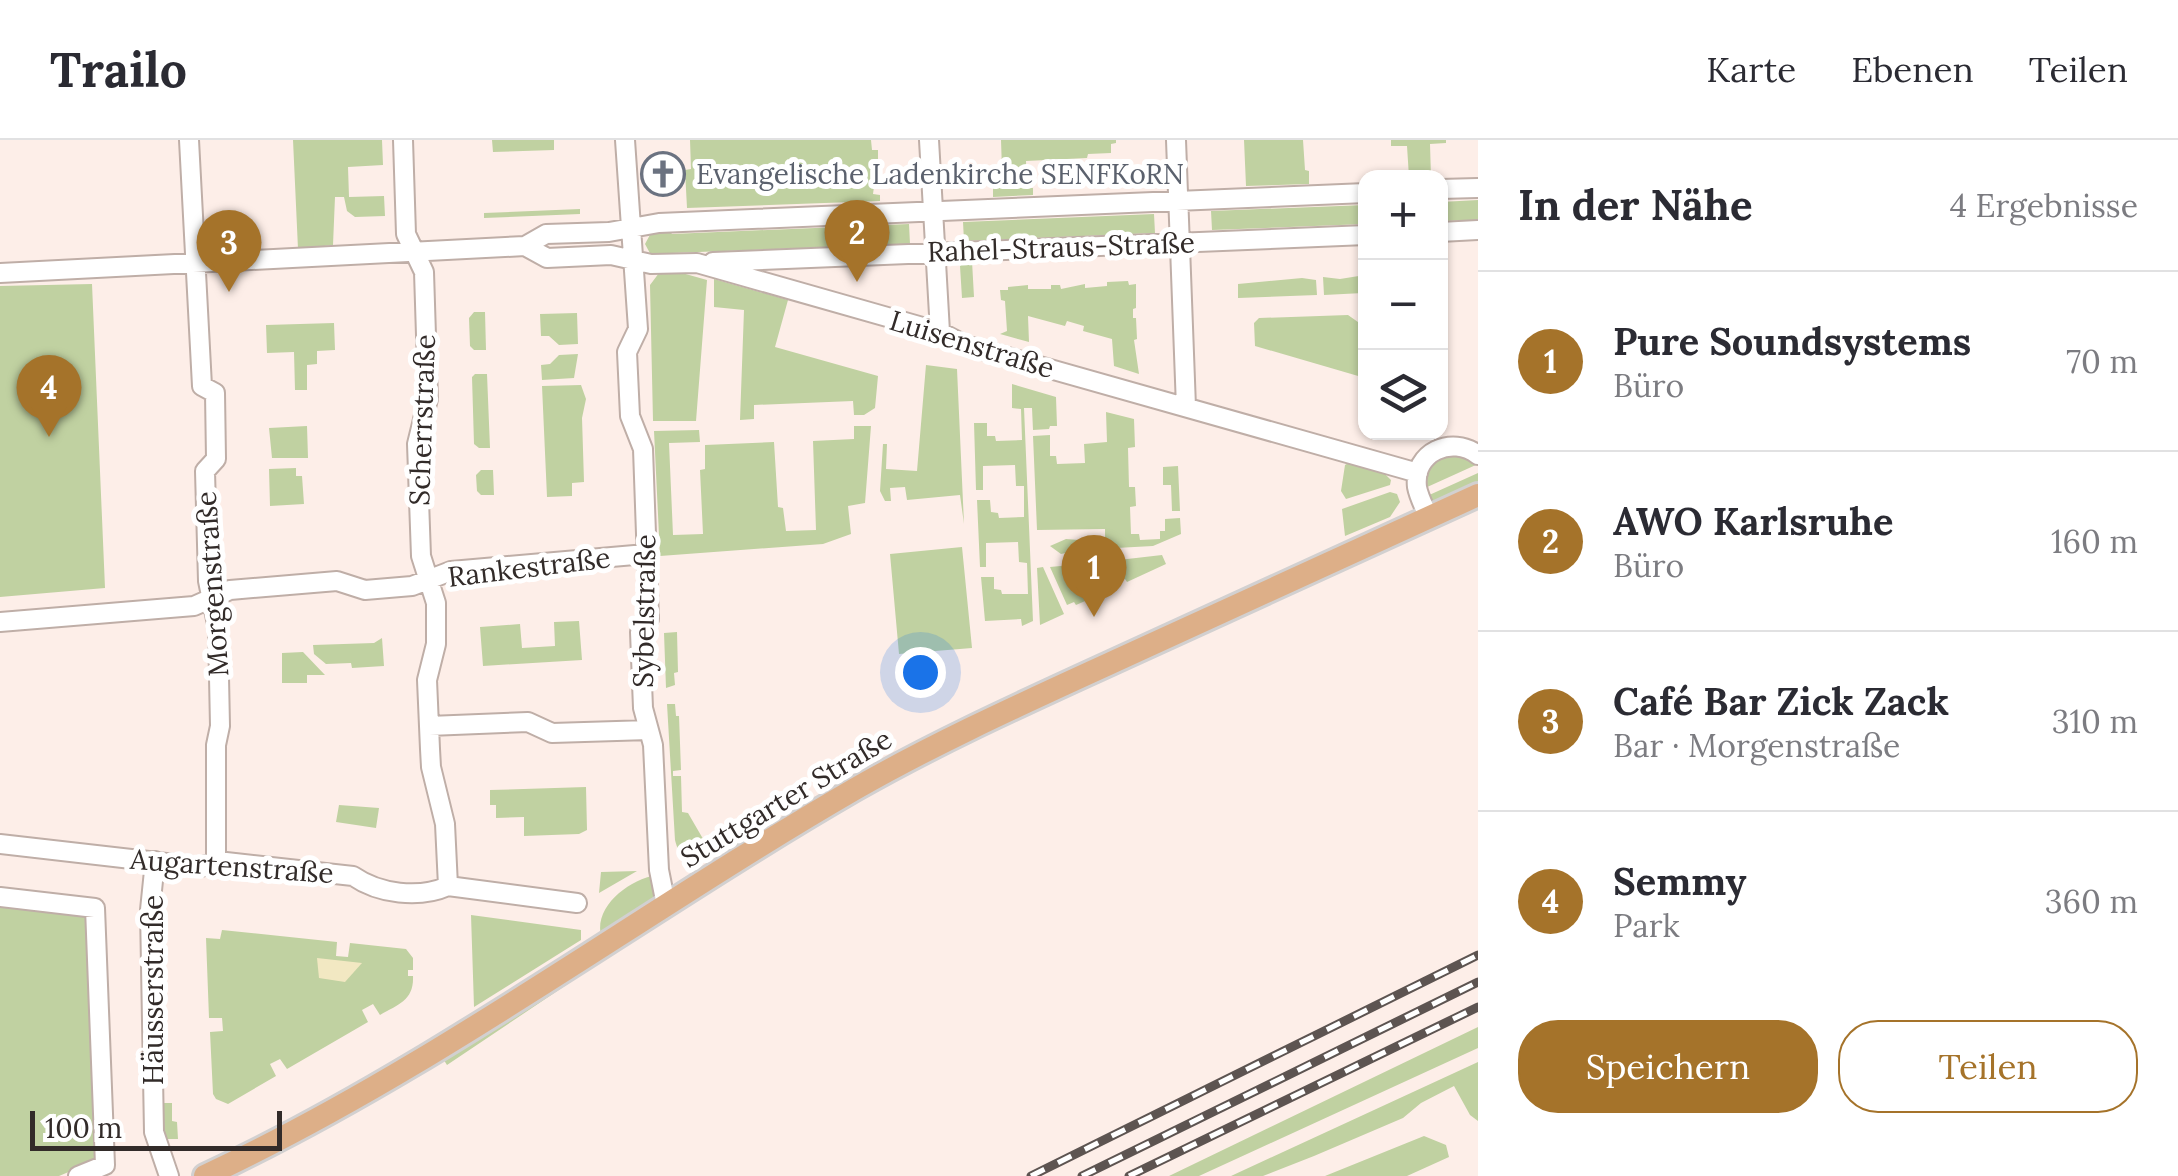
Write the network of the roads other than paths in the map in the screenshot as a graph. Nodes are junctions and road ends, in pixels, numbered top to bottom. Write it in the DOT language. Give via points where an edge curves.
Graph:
graph roads {
  1 [pos="189,140"];
  2 [pos="402,140"];
  3 [pos="625,140"];
  4 [pos="929,140"];
  5 [pos="1176,140"];
  6 [pos="1478,188"];
  7 [pos="1448,190"];
  8 [pos="1358,192"];
  9 [pos="1179,200"];
  10 [pos="932,212"];
  11 [pos="630,228"];
  12 [pos="1478,230"];
  13 [pos="1448,232"];
  14 [pos="1358,235"];
  15 [pos="1180,242"];
  16 [pos="524,246"];
  17 [pos="414,250"];
  18 [pos="934,253"];
  19 [pos="634,260"];
  20 [pos="194,262"];
  21 [pos="697,262"];
  22 [pos="0,273"];
  23 [pos="940,332"];
  24 [pos="1186,407"];
  25 [pos="1438,440"];
  26 [pos="1478,455"];
  27 [pos="1418,473"];
  28 [pos="1478,495"];
  29 [pos="1429,518"];
  30 [pos="646,554"];
  31 [pos="428,580"];
  32 [pos="212,599"];
  33 [pos="0,622"];
  34 [pos="429,726"];
  35 [pos="649,730"];
  36 [pos="0,844"];
  37 [pos="216,860"];
  38 [pos="156,861"];
  39 [pos="448,886"];
  40 [pos="0,897"];
  41 [pos="576,903"];
  42 [pos="666,905"];
  43 [pos="78,1176"];
  44 [pos="168,1176"];
  45 [pos="206,1176"];
  1 -- 20 [label="street, Morgenstraße"];
  2 -- 17 [label="street, Scherrstraße" via="406,234"];
  3 -- 11 [label="street, Sybelstraße"];
  4 -- 10 [label="street"];
  5 -- 9 [label="street"];
  6 -- 7 [label="street"];
  8 -- 9 [label="street, Rahel-Straus-Straße"];
  9 -- 10 [label="street, Rahel-Straus-Straße"];
  9 -- 15 [label="street"];
  10 -- 11 [label="street, Rahel-Straus-Straße"];
  10 -- 18 [label="street"];
  11 -- 16 [label="street, Luisenstraße" via="546,234"];
  11 -- 19 [label="street, Sybelstraße"];
  12 -- 13 [label="street"];
  14 -- 15 [label="street, Rahel-Straus-Straße"];
  15 -- 18 [label="street, Rahel-Straus-Straße"];
  15 -- 24 [label="street"];
  16 -- 17 [label="street, Luisenstraße"];
  16 -- 19 [label="street, Luisenstraße" via="547,258"];
  17 -- 20 [label="street, Luisenstraße"];
  17 -- 31 [label="street, Scherrstraße" via="424,272 428,399 417,444 421,556"];
  18 -- 21 [label="street, Rahel-Straus-Straße"];
  18 -- 23 [label="street"];
  19 -- 21 [label="street, Luisenstraße"];
  19 -- 30 [label="street, Sybelstraße" via="638,329 627,352 628,384 630,416 644,449"];
  20 -- 22 [label="street, Luisenstraße"];
  20 -- 32 [label="street, Morgenstraße" via="202,386 215,393 216,459 205,470"];
  21 -- 23 [label="street, Luisenstraße"];
  23 -- 24 [label="street, Luisenstraße" via="965,345"];
  24 -- 27 [label="street, Luisenstraße"];
  25 -- 26 [label="street"];
  25 -- 27 [label="street"];
  27 -- 29 [label="street"];
  28 -- 29 [label="main road, Stuttgarter Straße"];
  29 -- 42 [label="main road, Stuttgarter Straße" via="922,753"];
  30 -- 31 [label="street, Rankestraße" via="451,571"];
  30 -- 35 [label="street, Sybelstraße" via="649,620 640,632"];
  31 -- 32 [label="street, Rankestraße" via="364,590 337,581 230,590"];
  31 -- 34 [label="street, Scherrstraße" via="436,603"];
  32 -- 33 [label="street, Rankestraße" via="194,606"];
  32 -- 37 [label="street, Morgenstraße" via="220,711"];
  34 -- 35 [label="street" via="528,722 552,733"];
  34 -- 39 [label="street, Scherrstraße"];
  35 -- 42 [label="street, Sybelstraße"];
  36 -- 38 [label="street, Augartenstraße"];
  37 -- 38 [label="street, Augartenstraße" via="201,867"];
  37 -- 39 [label="street, Augartenstraße" via="353,876 370,887 428,895"];
  38 -- 44 [label="street, Häusserstraße" via="150,910 154,1132"];
  39 -- 41 [label="street, Augartenstraße"];
  40 -- 43 [label="street" via="96,908 105,1164"];
  42 -- 45 [label="main road, Stuttgarter Straße" via="354,1098"];
}
